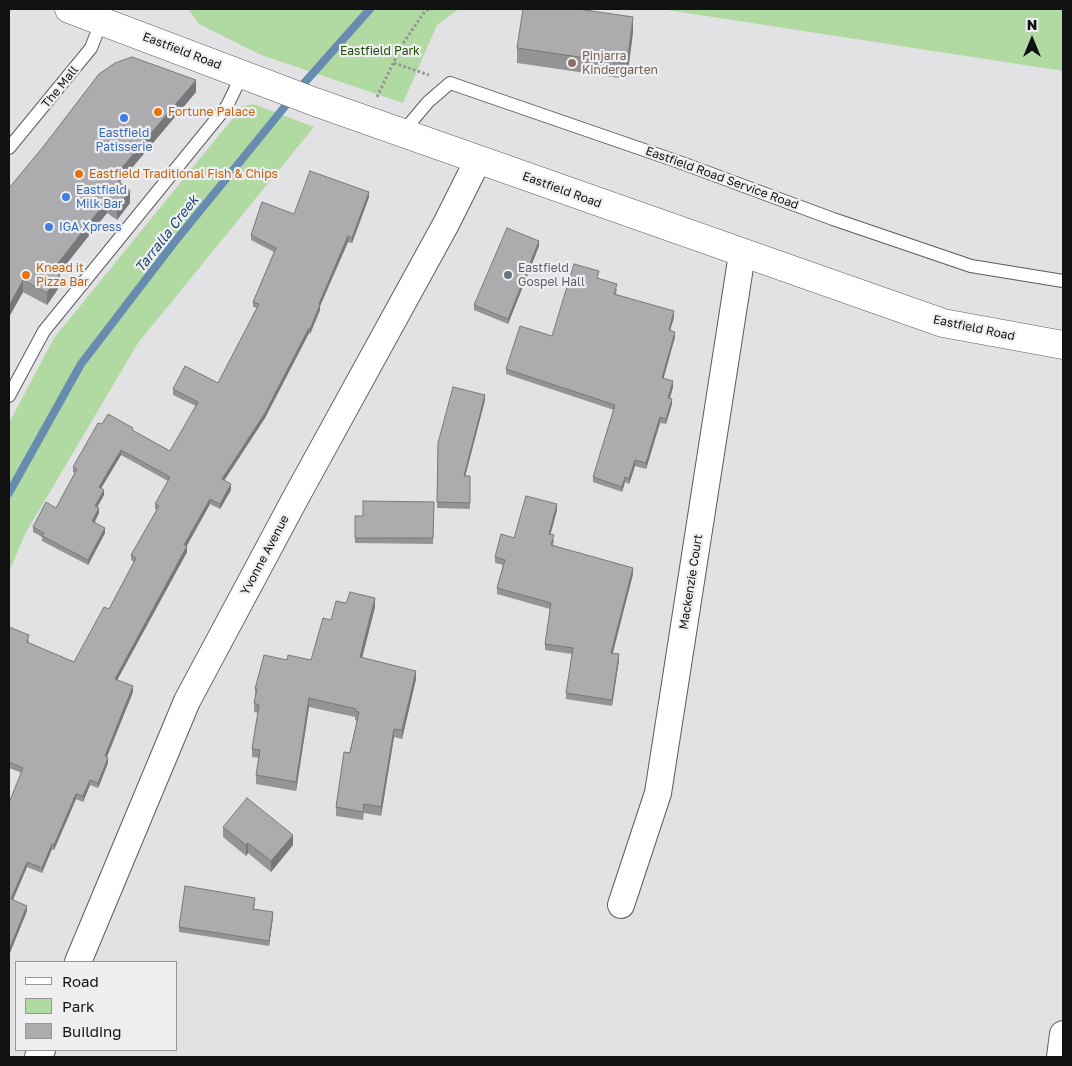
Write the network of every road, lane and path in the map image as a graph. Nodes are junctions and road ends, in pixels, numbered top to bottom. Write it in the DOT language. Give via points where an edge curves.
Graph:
graph roads {
  1 [pos="69,9"];
  2 [pos="429,9"];
  3 [pos="102,20"];
  4 [pos="394,63"];
  5 [pos="242,74"];
  6 [pos="450,82"];
  7 [pos="367,120"];
  8 [pos="402,133"];
  9 [pos="9,148"];
  10 [pos="478,160"];
  11 [pos="742,254"];
  12 [pos="1063,281"];
  13 [pos="1063,345"];
  14 [pos="9,396"];
  15 [pos="621,905"];
  16 [pos="78,961"];
  17 [pos="1063,1034"];
  18 [pos="1060,1057"];
  1 -- 3 [label="main road, Eastfield Road"];
  2 -- 4 [label="path" via="402,45"];
  3 -- 5 [label="main road, Eastfield Road"];
  3 -- 9 [label="lane, The Mall" via="91,48"];
  4 -- 6 [label="path"];
  4 -- 7 [label="path"];
  5 -- 7 [label="main road, Eastfield Road"];
  5 -- 14 [label="lane" via="227,106 44,331"];
  6 -- 8 [label="lane"];
  6 -- 12 [label="lane, Eastfield Road Service Road" via="971,266"];
  7 -- 8 [label="main road, Eastfield Road"];
  8 -- 10 [label="main road, Eastfield Road"];
  10 -- 11 [label="main road, Eastfield Road"];
  10 -- 16 [label="street, Yvonne Avenue" via="187,701"];
  11 -- 13 [label="main road, Eastfield Road" via="943,323"];
  11 -- 15 [label="street, Mackenzie Court" via="658,793"];
  17 -- 18 [label="street"];
}
